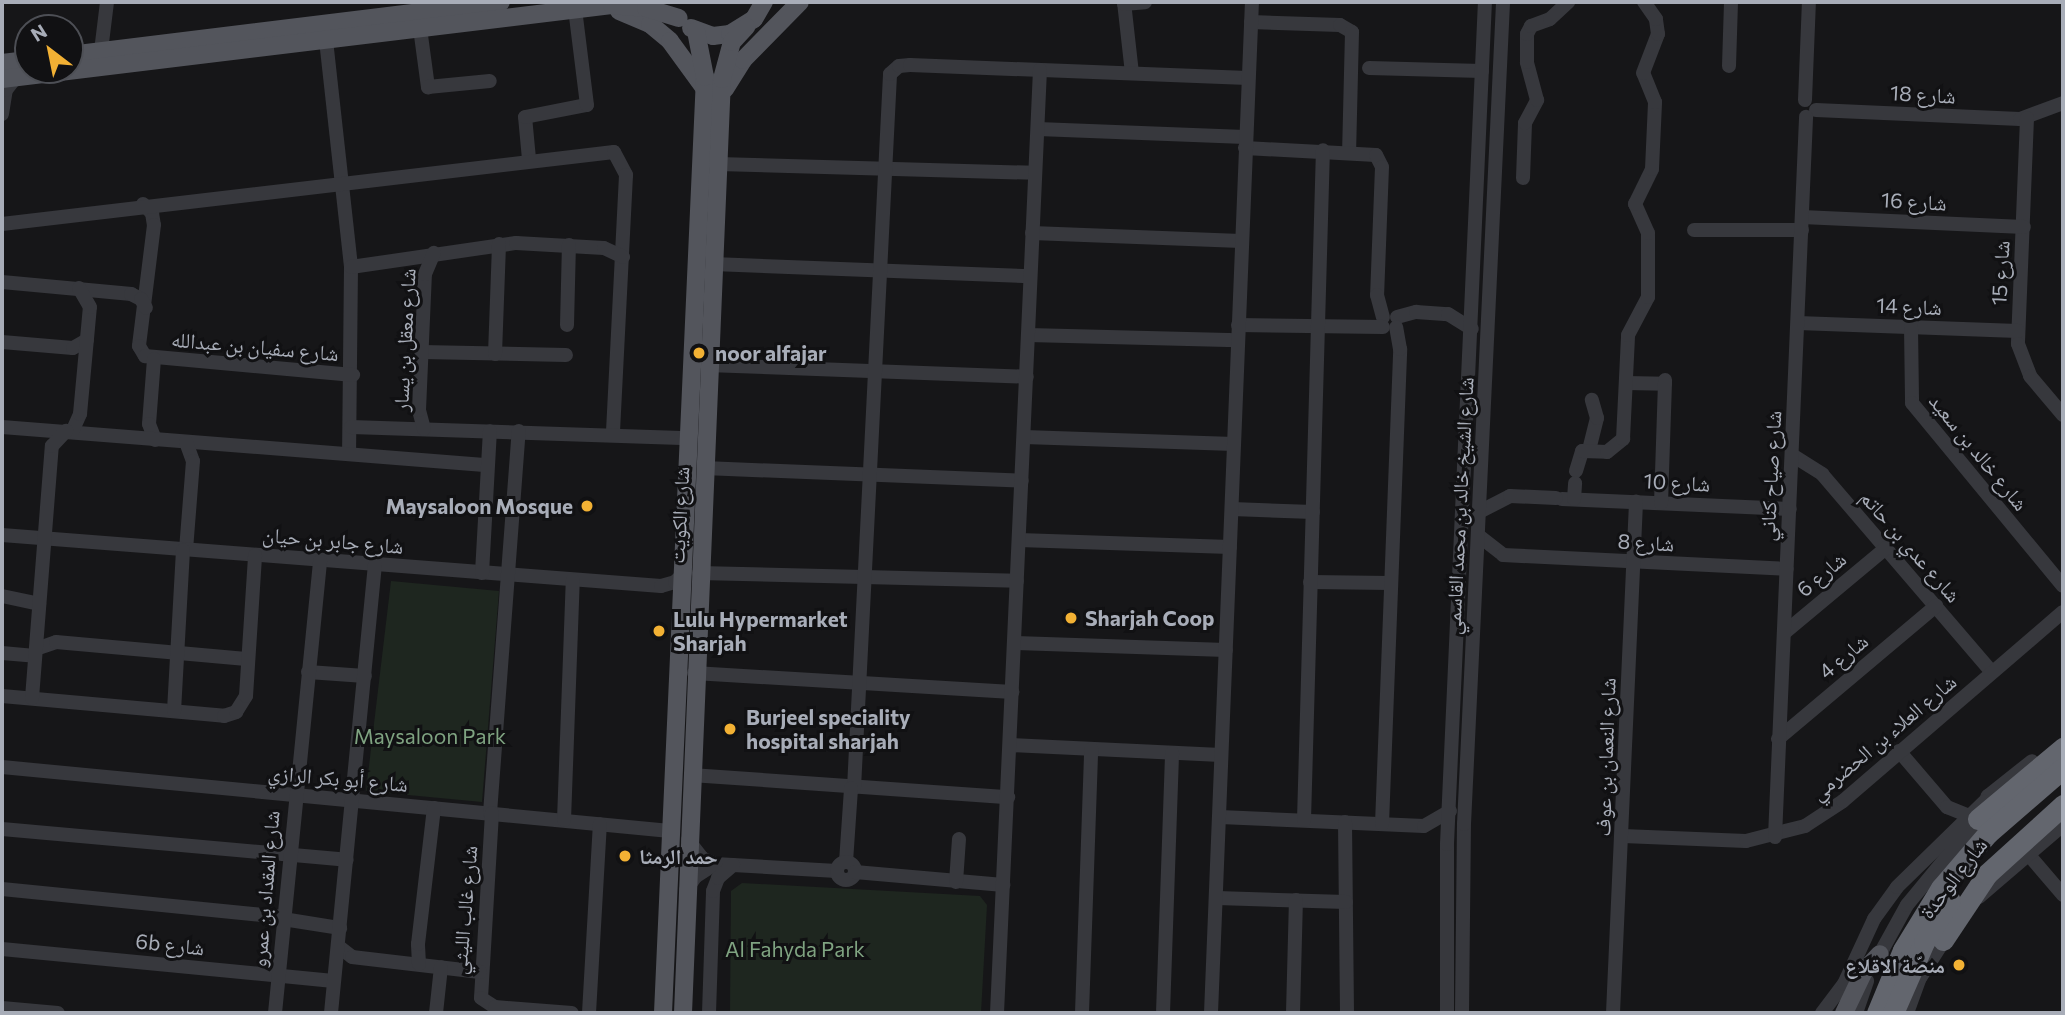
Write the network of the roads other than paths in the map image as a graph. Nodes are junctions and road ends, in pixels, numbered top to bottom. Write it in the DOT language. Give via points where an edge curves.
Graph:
graph roads {
  1 [pos="107,2"];
  2 [pos="501,2"];
  3 [pos="800,2"];
  4 [pos="1145,2"];
  5 [pos="1252,2"];
  6 [pos="1485,2"];
  7 [pos="1506,2"];
  8 [pos="1568,2"];
  9 [pos="1644,2"];
  10 [pos="1731,2"];
  11 [pos="1809,2"];
  12 [pos="1124,3"];
  13 [pos="765,4"];
  14 [pos="595,7"];
  15 [pos="575,9"];
  16 [pos="674,10"];
  17 [pos="377,17"];
  18 [pos="1251,22"];
  19 [pos="746,27"];
  20 [pos="420,28"];
  21 [pos="696,31"];
  22 [pos="334,38"];
  23 [pos="101,51"];
  24 [pos="84,53"];
  25 [pos="1729,66"];
  26 [pos="1369,68"];
  27 [pos="1041,70"];
  28 [pos="1482,71"];
  29 [pos="1132,73"];
  30 [pos="9,78"];
  31 [pos="1248,78"];
  32 [pos="490,81"];
  33 [pos="705,89"];
  34 [pos="721,98"];
  35 [pos="2063,103"];
  36 [pos="1809,109"];
  37 [pos="2,114"];
  38 [pos="2028,118"];
  39 [pos="1038,129"];
  40 [pos="1245,142"];
  41 [pos="1323,150"];
  42 [pos="1349,151"];
  43 [pos="529,159"];
  44 [pos="718,164"];
  45 [pos="885,168"];
  46 [pos="1035,173"];
  47 [pos="1523,178"];
  48 [pos="344,182"];
  49 [pos="1477,198"];
  50 [pos="143,204"];
  51 [pos="1802,223"];
  52 [pos="2,224"];
  53 [pos="2024,227"];
  54 [pos="1495,230"];
  55 [pos="1693,230"];
  56 [pos="1032,233"];
  57 [pos="1241,241"];
  58 [pos="499,244"];
  59 [pos="569,245"];
  60 [pos="434,253"];
  61 [pos="622,257"];
  62 [pos="713,264"];
  63 [pos="351,267"];
  64 [pos="879,270"];
  65 [pos="1030,276"];
  66 [pos="2,282"];
  67 [pos="79,288"];
  68 [pos="1474,299"];
  69 [pos="146,308"];
  70 [pos="1448,314"];
  71 [pos="1390,322"];
  72 [pos="1798,323"];
  73 [pos="567,325"];
  74 [pos="1320,327"];
  75 [pos="1911,327"];
  76 [pos="1472,329"];
  77 [pos="2018,331"];
  78 [pos="1238,333"];
  79 [pos="1028,335"];
  80 [pos="87,340"];
  81 [pos="2,342"];
  82 [pos="422,352"];
  83 [pos="495,354"];
  84 [pos="566,355"];
  85 [pos="154,359"];
  86 [pos="708,365"];
  87 [pos="874,373"];
  88 [pos="353,374"];
  89 [pos="1027,377"];
  90 [pos="1626,383"];
  91 [pos="1592,401"];
  92 [pos="2063,415"];
  93 [pos="351,427"];
  94 [pos="2,428"];
  95 [pos="424,429"];
  96 [pos="69,431"];
  97 [pos="490,431"];
  98 [pos="519,431"];
  99 [pos="613,435"];
  100 [pos="1024,437"];
  101 [pos="689,438"];
  102 [pos="155,440"];
  103 [pos="186,442"];
  104 [pos="1234,444"];
  105 [pos="1589,450"];
  106 [pos="349,454"];
  107 [pos="1792,455"];
  108 [pos="488,465"];
  109 [pos="704,468"];
  110 [pos="1481,472"];
  111 [pos="869,475"];
  112 [pos="1022,481"];
  113 [pos="688,492"];
  114 [pos="1510,496"];
  115 [pos="1564,499"];
  116 [pos="1636,502"];
  117 [pos="1661,503"];
  118 [pos="1232,509"];
  119 [pos="1790,509"];
  120 [pos="1313,512"];
  121 [pos="1479,512"];
  122 [pos="701,526"];
  123 [pos="2,535"];
  124 [pos="1479,536"];
  125 [pos="44,539"];
  126 [pos="1019,540"];
  127 [pos="1230,547"];
  128 [pos="1886,548"];
  129 [pos="185,550"];
  130 [pos="255,555"];
  131 [pos="1503,555"];
  132 [pos="320,561"];
  133 [pos="1634,563"];
  134 [pos="375,565"];
  135 [pos="1787,569"];
  136 [pos="1478,571"];
  137 [pos="482,573"];
  138 [pos="692,573"];
  139 [pos="509,575"];
  140 [pos="863,578"];
  141 [pos="573,580"];
  142 [pos="1017,581"];
  143 [pos="1310,582"];
  144 [pos="1391,583"];
  145 [pos="661,586"];
  146 [pos="2063,586"];
  147 [pos="2,596"];
  148 [pos="39,604"];
  149 [pos="683,604"];
  150 [pos="1936,606"];
  151 [pos="2063,612"];
  152 [pos="1784,633"];
  153 [pos="1014,643"];
  154 [pos="1226,650"];
  155 [pos="36,652"];
  156 [pos="2,653"];
  157 [pos="177,654"];
  158 [pos="247,660"];
  159 [pos="309,672"];
  160 [pos="1992,672"];
  161 [pos="694,673"];
  162 [pos="365,676"];
  163 [pos="859,682"];
  164 [pos="1012,692"];
  165 [pos="2,696"];
  166 [pos="32,698"];
  167 [pos="174,711"];
  168 [pos="2063,736"];
  169 [pos="1778,738"];
  170 [pos="1010,746"];
  171 [pos="2063,748"];
  172 [pos="1091,749"];
  173 [pos="1899,751"];
  174 [pos="1172,753"];
  175 [pos="1221,755"];
  176 [pos="2,767"];
  177 [pos="2063,768"];
  178 [pos="691,775"];
  179 [pos="2063,786"];
  180 [pos="853,788"];
  181 [pos="295,796"];
  182 [pos="1007,797"];
  183 [pos="354,800"];
  184 [pos="2063,805"];
  185 [pos="1947,807"];
  186 [pos="434,808"];
  187 [pos="1450,811"];
  188 [pos="1976,812"];
  189 [pos="491,813"];
  190 [pos="1220,817"];
  191 [pos="564,820"];
  192 [pos="1304,820"];
  193 [pos="1345,822"];
  194 [pos="600,824"];
  195 [pos="1382,824"];
  196 [pos="2063,825"];
  197 [pos="1424,826"];
  198 [pos="2,829"];
  199 [pos="1951,830"];
  200 [pos="670,831"];
  201 [pos="1623,836"];
  202 [pos="1775,837"];
  203 [pos="959,839"];
  204 [pos="688,840"];
  205 [pos="1447,844"];
  206 [pos="2028,855"];
  207 [pos="289,857"];
  208 [pos="347,860"];
  209 [pos="716,863"];
  210 [pos="733,865"];
  211 [pos="846,868"];
  212 [pos="667,871"];
  213 [pos="956,882"];
  214 [pos="1003,885"];
  215 [pos="2,890"];
  216 [pos="686,890"];
  217 [pos="2063,895"];
  218 [pos="1217,898"];
  219 [pos="1296,900"];
  220 [pos="1346,902"];
  221 [pos="685,909"];
  222 [pos="283,918"];
  223 [pos="340,928"];
  224 [pos="1943,940"];
  225 [pos="338,946"];
  226 [pos="2,949"];
  227 [pos="1445,954"];
  228 [pos="1880,954"];
  229 [pos="419,964"];
  230 [pos="441,967"];
  231 [pos="480,972"];
  232 [pos="279,976"];
  233 [pos="333,981"];
  234 [pos="1462,982"];
  235 [pos="2,1008"];
  236 [pos="684,1010"];
  237 [pos="662,1011"];
  238 [pos="58,1013"];
  239 [pos="275,1013"];
  240 [pos="331,1013"];
  241 [pos="436,1013"];
  242 [pos="572,1013"];
  243 [pos="589,1013"];
  244 [pos="709,1013"];
  245 [pos="997,1013"];
  246 [pos="1082,1013"];
  247 [pos="1163,1013"];
  248 [pos="1211,1013"];
  249 [pos="1293,1013"];
  250 [pos="1347,1013"];
  251 [pos="1447,1013"];
  252 [pos="1462,1013"];
  253 [pos="1613,1013"];
  254 [pos="1822,1013"];
  255 [pos="1844,1013"];
  256 [pos="1856,1013"];
  257 [pos="1877,1013"];
  258 [pos="1893,1013"];
  259 [pos="1907,1013"];
  1 -- 23 [label="street"];
  2 -- 17 [label="main road"];
  3 -- 34 [label="main road" via="743,60"];
  4 -- 12 [label="street"];
  5 -- 18 [label="street"];
  6 -- 28 [label="street, شارع الشيخ خالد بن محمد القاسمي"];
  7 -- 54 [label="street, شارع الشيخ خالد بن محمد القاسمي"];
  8 -- 47 [label="street" via="1550,19 1531,26 1527,34 1527,62 1537,100 1525,123"];
  9 -- 90 [label="street" via="1656,19 1658,34 1643,73 1655,102 1652,169 1635,204 1648,233 1648,297 1628,335"];
  10 -- 25 [label="street"];
  11 -- 36 [label="street, شارع صياح كناني"];
  12 -- 29 [label="street"];
  13 -- 19 [label="main road, شارع الكويت"];
  14 -- 15 [label="main road"];
  14 -- 16 [label="main road"];
  14 -- 33 [label="main road" via="625,12 650,24 679,51"];
  15 -- 20 [label="main road"];
  15 -- 43 [label="street" via="587,105 525,117"];
  16 -- 21 [label="main road"];
  17 -- 22 [label="main road" via="376,28"];
  17 -- 23 [label="main road"];
  18 -- 31 [label="street"];
  18 -- 42 [label="street" via="1340,25 1352,32"];
  19 -- 21 [label="main road" via="730,34"];
  19 -- 34 [label="main road, شارع الكويت" via="732,42"];
  20 -- 22 [label="main road"];
  20 -- 32 [label="street" via="428,86"];
  21 -- 33 [label="main road, شارع الكويت" via="704,54"];
  22 -- 30 [label="main road"];
  22 -- 48 [label="street"];
  23 -- 24 [label="main road"];
  26 -- 28 [label="street"];
  27 -- 29 [label="street"];
  27 -- 39 [label="street"];
  27 -- 45 [label="street" via="910,65 894,69"];
  28 -- 49 [label="street, شارع الشيخ خالد بن محمد القاسمي"];
  29 -- 31 [label="street"];
  30 -- 37 [label="street"];
  31 -- 40 [label="street"];
  33 -- 101 [label="main road, شارع الكويت"];
  34 -- 44 [label="main road, شارع الكويت"];
  35 -- 38 [label="street"];
  36 -- 38 [label="street, شارع 18"];
  36 -- 51 [label="street, شارع صياح كناني"];
  38 -- 53 [label="street, شارع 15"];
  39 -- 40 [label="street"];
  39 -- 46 [label="street"];
  40 -- 41 [label="street"];
  40 -- 57 [label="street"];
  41 -- 42 [label="street"];
  41 -- 74 [label="street"];
  42 -- 71 [label="street" via="1370,152 1382,167 1376,288"];
  43 -- 48 [label="street"];
  43 -- 61 [label="street" via="607,149 620,156 626,175"];
  44 -- 45 [label="street"];
  44 -- 62 [label="main road, شارع الكويت"];
  45 -- 46 [label="street"];
  45 -- 64 [label="street"];
  46 -- 56 [label="street"];
  48 -- 50 [label="street"];
  48 -- 63 [label="street"];
  49 -- 54 [label="street" via="1491,199"];
  49 -- 68 [label="street, شارع الشيخ خالد بن محمد القاسمي"];
  50 -- 52 [label="street"];
  50 -- 69 [label="street, شارع سفيان بن عبدالله" via="152,213 154,225"];
  51 -- 53 [label="street, شارع 16"];
  51 -- 55 [label="street, شارع 16"];
  51 -- 72 [label="street, شارع صياح كناني"];
  53 -- 77 [label="street, شارع 15"];
  54 -- 110 [label="street, شارع الشيخ خالد بن محمد القاسمي"];
  56 -- 57 [label="street"];
  56 -- 65 [label="street"];
  57 -- 78 [label="street"];
  58 -- 59 [label="street"];
  58 -- 60 [label="street"];
  58 -- 83 [label="street"];
  59 -- 61 [label="street" via="604,248"];
  59 -- 73 [label="street"];
  60 -- 63 [label="street"];
  60 -- 82 [label="street, شارع معقل بن يسار" via="425,268"];
  61 -- 99 [label="street"];
  62 -- 64 [label="street"];
  62 -- 86 [label="main road, شارع الكويت"];
  63 -- 88 [label="street"];
  64 -- 65 [label="street"];
  64 -- 87 [label="street"];
  65 -- 79 [label="street"];
  66 -- 67 [label="street"];
  67 -- 69 [label="street" via="137,296"];
  67 -- 80 [label="street" via="89,301"];
  68 -- 70 [label="street"];
  68 -- 76 [label="street, شارع الشيخ خالد بن محمد القاسمي"];
  69 -- 85 [label="street, شارع سفيان بن عبدالله" via="139,346 145,356"];
  70 -- 71 [label="street" via="1416,312"];
  70 -- 76 [label="street"];
  71 -- 74 [label="street"];
  71 -- 144 [label="street" via="1400,349"];
  72 -- 75 [label="street, شارع 14"];
  72 -- 107 [label="street, شارع صياح كناني"];
  74 -- 78 [label="street"];
  74 -- 120 [label="street"];
  75 -- 77 [label="street, شارع 14"];
  75 -- 146 [label="street, شارع خالد بن سعيد" via="1912,403"];
  76 -- 187 [label="street, شارع الشيخ خالد بن محمد القاسمي"];
  77 -- 92 [label="street, شارع 15" via="2024,366"];
  78 -- 79 [label="street"];
  78 -- 104 [label="street"];
  79 -- 89 [label="street"];
  80 -- 81 [label="street" via="73,348"];
  80 -- 96 [label="street" via="80,414"];
  82 -- 83 [label="street"];
  82 -- 95 [label="street, شارع معقل بن يسار" via="419,410"];
  83 -- 84 [label="street"];
  85 -- 88 [label="street, شارع سفيان بن عبدالله"];
  85 -- 102 [label="street" via="149,425"];
  86 -- 87 [label="street"];
  86 -- 109 [label="main road, شارع الكويت"];
  87 -- 89 [label="street"];
  87 -- 111 [label="street"];
  88 -- 93 [label="street"];
  89 -- 100 [label="street"];
  90 -- 105 [label="street" via="1624,434 1615,456"];
  90 -- 117 [label="street" via="1665,382"];
  91 -- 105 [label="street" via="1597,418"];
  93 -- 95 [label="street"];
  93 -- 106 [label="street"];
  94 -- 96 [label="street"];
  95 -- 97 [label="street"];
  96 -- 102 [label="street"];
  96 -- 125 [label="street" via="52,446"];
  97 -- 98 [label="street"];
  97 -- 108 [label="street"];
  98 -- 99 [label="street"];
  98 -- 139 [label="street, شارع غالب الليثي"];
  99 -- 101 [label="street"];
  100 -- 104 [label="street"];
  100 -- 112 [label="street"];
  101 -- 113 [label="main road, شارع الكويت"];
  102 -- 103 [label="street"];
  103 -- 106 [label="street"];
  103 -- 129 [label="street" via="193,461"];
  104 -- 118 [label="street"];
  105 -- 115 [label="street" via="1579,454"];
  106 -- 108 [label="street"];
  107 -- 119 [label="street, شارع صياح كناني"];
  107 -- 128 [label="street, شارع عدي بن حاتم" via="1817,469"];
  108 -- 137 [label="street"];
  109 -- 111 [label="street"];
  109 -- 122 [label="main road, شارع الكويت"];
  110 -- 114 [label="street"];
  110 -- 121 [label="street, شارع الشيخ خالد بن محمد القاسمي"];
  111 -- 112 [label="street"];
  111 -- 140 [label="street"];
  112 -- 126 [label="street"];
  113 -- 122 [label="main road" via="696,490"];
  113 -- 138 [label="main road, شارع الكويت"];
  114 -- 115 [label="street, شارع 10"];
  114 -- 121 [label="street, شارع 10"];
  115 -- 116 [label="street, شارع 10"];
  116 -- 117 [label="street, شارع 10"];
  116 -- 133 [label="street, شارع النعمان بن عوف"];
  117 -- 119 [label="street, شارع 10"];
  118 -- 120 [label="street"];
  118 -- 127 [label="street"];
  119 -- 135 [label="street, شارع صياح كناني"];
  120 -- 143 [label="street"];
  121 -- 124 [label="street, شارع الشيخ خالد بن محمد القاسمي"];
  122 -- 138 [label="main road, شارع الكويت"];
  123 -- 125 [label="street, شارع جابر بن حيان"];
  124 -- 131 [label="street"];
  124 -- 136 [label="street, شارع الشيخ خالد بن محمد القاسمي"];
  125 -- 129 [label="street, شارع جابر بن حيان"];
  125 -- 148 [label="street"];
  126 -- 127 [label="street"];
  126 -- 142 [label="street"];
  127 -- 154 [label="street"];
  128 -- 150 [label="street, شارع عدي بن حاتم"];
  128 -- 152 [label="street, شارع 6"];
  129 -- 130 [label="street, شارع جابر بن حيان"];
  129 -- 157 [label="street"];
  130 -- 132 [label="street, شارع جابر بن حيان"];
  130 -- 158 [label="street"];
  131 -- 133 [label="street, شارع 8"];
  131 -- 136 [label="street"];
  132 -- 134 [label="street, شارع جابر بن حيان"];
  132 -- 159 [label="street, شارع المقداد بن عمرو"];
  133 -- 135 [label="street, شارع 8"];
  133 -- 201 [label="street, شارع النعمان بن عوف"];
  134 -- 137 [label="street, شارع جابر بن حيان"];
  134 -- 162 [label="street"];
  135 -- 152 [label="street, شارع صياح كناني"];
  136 -- 234 [label="street, شارع الشيخ خالد بن محمد القاسمي" via="1464,824"];
  137 -- 139 [label="street, شارع جابر بن حيان"];
  138 -- 140 [label="street"];
  138 -- 145 [label="street"];
  138 -- 149 [label="main road, شارع الكويت"];
  138 -- 161 [label="main road, شارع الكويت"];
  139 -- 141 [label="street, شارع جابر بن حيان"];
  139 -- 189 [label="street, شارع غالب الليثي"];
  140 -- 142 [label="street"];
  140 -- 163 [label="street"];
  141 -- 145 [label="street, شارع جابر بن حيان"];
  141 -- 191 [label="street"];
  142 -- 153 [label="street"];
  143 -- 144 [label="street"];
  143 -- 192 [label="street"];
  144 -- 195 [label="street"];
  145 -- 149 [label="street"];
  147 -- 148 [label="street"];
  148 -- 155 [label="street"];
  149 -- 200 [label="main road, شارع الكويت"];
  150 -- 160 [label="street, شارع عدي بن حاتم"];
  150 -- 169 [label="street, شارع 4"];
  151 -- 160 [label="street, شارع العلاء بن الحضرمي"];
  152 -- 169 [label="street, شارع صياح كناني"];
  153 -- 154 [label="street"];
  153 -- 164 [label="street"];
  154 -- 175 [label="street"];
  155 -- 156 [label="street"];
  155 -- 157 [label="street" via="56,642"];
  155 -- 166 [label="street"];
  157 -- 158 [label="street"];
  157 -- 167 [label="street"];
  158 -- 167 [label="street" via="246,696 236,712 224,716"];
  159 -- 162 [label="street"];
  159 -- 181 [label="street, شارع المقداد بن عمرو"];
  160 -- 173 [label="street, شارع العلاء بن الحضرمي"];
  161 -- 163 [label="street"];
  161 -- 178 [label="main road, شارع الكويت"];
  162 -- 183 [label="street"];
  163 -- 164 [label="street"];
  163 -- 180 [label="street"];
  164 -- 170 [label="street"];
  165 -- 166 [label="street"];
  166 -- 167 [label="street"];
  168 -- 188 [label="street"];
  169 -- 202 [label="street, شارع صياح كناني"];
  170 -- 172 [label="street"];
  170 -- 182 [label="street"];
  171 -- 188 [label="highway"];
  172 -- 174 [label="street"];
  172 -- 246 [label="street"];
  173 -- 185 [label="street"];
  173 -- 202 [label="street, شارع العلاء بن الحضرمي" via="1833,809"];
  174 -- 175 [label="street"];
  174 -- 247 [label="street"];
  175 -- 190 [label="street"];
  176 -- 181 [label="street, شارع أبو بكر الرازي"];
  177 -- 257 [label="highway, شارع الوحدة" via="1988,833 1941,888 1903,950"];
  178 -- 180 [label="street"];
  178 -- 204 [label="main road, شارع الكويت"];
  179 -- 258 [label="highway, شارع الوحدة" via="2002,839 1959,888 1924,942"];
  180 -- 182 [label="street"];
  180 -- 211 [label="street"];
  181 -- 183 [label="street, شارع أبو بكر الرازي"];
  181 -- 207 [label="street, شارع المقداد بن عمرو"];
  182 -- 214 [label="street"];
  183 -- 186 [label="street, شارع أبو بكر الرازي"];
  183 -- 208 [label="street"];
  184 -- 224 [label="highway" via="1992,868"];
  185 -- 188 [label="street"];
  185 -- 199 [label="street"];
  186 -- 189 [label="street, شارع أبو بكر الرازي"];
  186 -- 229 [label="street"];
  187 -- 197 [label="street"];
  187 -- 205 [label="street, شارع الشيخ خالد بن محمد القاسمي"];
  188 -- 199 [label="street"];
  188 -- 228 [label="street" via="1919,887"];
  189 -- 191 [label="street, شارع أبو بكر الرازي"];
  189 -- 231 [label="street, شارع غالب الليثي"];
  190 -- 192 [label="street"];
  190 -- 218 [label="street"];
  191 -- 194 [label="street, شارع أبو بكر الرازي"];
  192 -- 193 [label="street"];
  193 -- 195 [label="street"];
  193 -- 220 [label="street"];
  194 -- 200 [label="street, شارع أبو بكر الرازي"];
  194 -- 243 [label="street"];
  195 -- 197 [label="street"];
  196 -- 206 [label="street"];
  197 -- 205 [label="street"];
  198 -- 207 [label="street"];
  199 -- 254 [label="street" via="1882,907 1844,984"];
  200 -- 212 [label="main road, شارع الكويت"];
  201 -- 202 [label="street, شارع العلاء بن الحضرمي" via="1737,841"];
  201 -- 253 [label="street, شارع النعمان بن عوف"];
  203 -- 213 [label="street"];
  204 -- 209 [label="street" via="702,858"];
  204 -- 216 [label="main road, شارع الكويت"];
  205 -- 227 [label="street, شارع الشيخ خالد بن محمد القاسمي"];
  206 -- 217 [label="street"];
  206 -- 224 [label="street" via="1980,896"];
  207 -- 208 [label="street"];
  207 -- 222 [label="street, شارع المقداد بن عمرو"];
  208 -- 223 [label="street"];
  209 -- 210 [label="street"];
  209 -- 216 [label="street" via="701,871"];
  210 -- 211 [label="street"];
  210 -- 244 [label="street" via="718,878 713,891"];
  211 -- 213 [label="street"];
  212 -- 221 [label="main road" via="674,903"];
  212 -- 237 [label="main road, شارع الكويت"];
  213 -- 214 [label="street"];
  214 -- 245 [label="street"];
  215 -- 222 [label="street"];
  216 -- 221 [label="main road, شارع الكويت"];
  218 -- 219 [label="street"];
  218 -- 248 [label="street"];
  219 -- 220 [label="street"];
  219 -- 249 [label="street"];
  220 -- 250 [label="street"];
  221 -- 236 [label="main road, شارع الكويت"];
  222 -- 223 [label="street"];
  222 -- 232 [label="street, شارع المقداد بن عمرو"];
  223 -- 225 [label="street"];
  224 -- 259 [label="street" via="1920,978"];
  225 -- 229 [label="street" via="352,957"];
  225 -- 233 [label="street"];
  226 -- 232 [label="street, 6b شارع"];
  227 -- 234 [label="street" via="1451,981"];
  227 -- 251 [label="street, شارع الشيخ خالد بن محمد القاسمي"];
  228 -- 255 [label="main road" via="1864,971"];
  228 -- 256 [label="street"];
  229 -- 230 [label="street"];
  230 -- 231 [label="street"];
  230 -- 241 [label="street"];
  231 -- 242 [label="street, شارع غالب الليثي" via="479,993 489,1006"];
  232 -- 233 [label="street, 6b شارع"];
  232 -- 239 [label="street, شارع المقداد بن عمرو"];
  233 -- 240 [label="street"];
  234 -- 252 [label="street, شارع الشيخ خالد بن محمد القاسمي"];
  235 -- 238 [label="street"];
}
